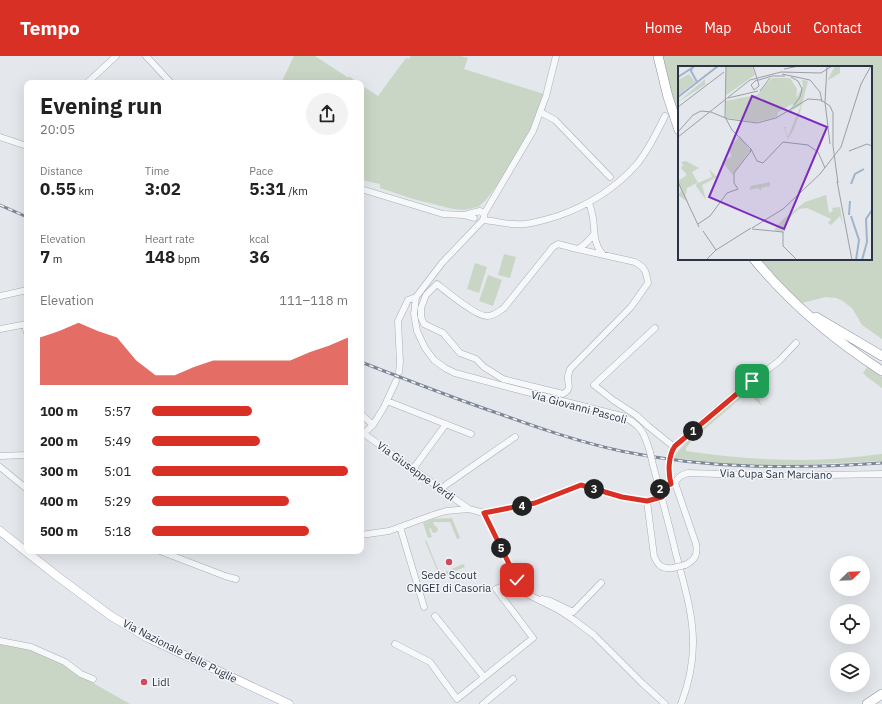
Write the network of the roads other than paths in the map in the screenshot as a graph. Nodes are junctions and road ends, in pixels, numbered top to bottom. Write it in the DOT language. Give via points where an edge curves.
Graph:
graph roads {
  1 [pos="116,56"];
  2 [pos="146,56"];
  3 [pos="556,56"];
  4 [pos="658,56"];
  5 [pos="90,80"];
  6 [pos="168,80"];
  7 [pos="540,112"];
  8 [pos="665,116"];
  9 [pos="678,127"];
  10 [pos="0,136"];
  11 [pos="24,145"];
  12 [pos="610,177"];
  13 [pos="364,190"];
  14 [pos="589,203"];
  15 [pos="479,217"];
  16 [pos="594,234"];
  17 [pos="577,249"];
  18 [pos="603,255"];
  19 [pos="755,260"];
  20 [pos="24,291"];
  21 [pos="0,296"];
  22 [pos="416,296"];
  23 [pos="794,303"];
  24 [pos="24,325"];
  25 [pos="655,328"];
  26 [pos="0,329"];
  27 [pos="796,343"];
  28 [pos="882,356"];
  29 [pos="882,371"];
  30 [pos="399,372"];
  31 [pos="396,382"];
  32 [pos="387,401"];
  33 [pos="364,417"];
  34 [pos="446,424"];
  35 [pos="373,425"];
  36 [pos="364,432"];
  37 [pos="471,434"];
  38 [pos="364,435"];
  39 [pos="515,436"];
  40 [pos="674,447"];
  41 [pos="24,455"];
  42 [pos="0,456"];
  43 [pos="0,467"];
  44 [pos="413,469"];
  45 [pos="879,474"];
  46 [pos="882,479"];
  47 [pos="673,483"];
  48 [pos="24,487"];
  49 [pos="659,487"];
  50 [pos="440,489"];
  51 [pos="662,497"];
  52 [pos="647,501"];
  53 [pos="469,509"];
  54 [pos="484,513"];
  55 [pos="400,527"];
  56 [pos="0,531"];
  57 [pos="364,534"];
  58 [pos="24,549"];
  59 [pos="30,554"];
  60 [pos="168,554"];
  61 [pos="236,579"];
  62 [pos="517,580"];
  63 [pos="601,583"];
  64 [pos="536,599"];
  65 [pos="424,607"];
  66 [pos="435,616"];
  67 [pos="0,641"];
  68 [pos="395,644"];
  69 [pos="484,677"];
  70 [pos="93,679"];
  71 [pos="513,679"];
  72 [pos="882,694"];
  73 [pos="289,704"];
  74 [pos="483,704"];
  75 [pos="665,704"];
  76 [pos="681,704"];
  77 [pos="867,704"];
  1 -- 5 [label="street"];
  2 -- 6 [label="street"];
  3 -- 7 [label="street"];
  4 -- 9 [label="highway"];
  7 -- 12 [label="street" via="555,120"];
  7 -- 15 [label="street" via="532,131 495,195"];
  8 -- 14 [label="street" via="638,163 621,181"];
  10 -- 11 [label="street"];
  13 -- 15 [label="street" via="443,214"];
  14 -- 15 [label="street" via="548,219 526,224 510,224"];
  14 -- 16 [label="street"];
  15 -- 22 [label="street"];
  16 -- 17 [label="street"];
  16 -- 18 [label="street" via="598,249"];
  17 -- 18 [label="street"];
  17 -- 18 [label="street" via="558,244 553,247 504,308 485,317 477,314 437,284 426,295 421,308 424,324 444,333 460,353 476,359 503,379 563,394 569,388 570,369 631,307 648,283 643,267 635,262"];
  19 -- 23 [label="highway"];
  20 -- 21 [label="street"];
  22 -- 30 [label="street" via="408,300 398,321"];
  22 -- 49 [label="street, Via Giovanni Pascoli, bridge" via="414,314 417,331 434,360 455,373 622,416 633,422 646,437"];
  23 -- 28 [label="highway"];
  23 -- 29 [label="highway" via="833,336"];
  24 -- 26 [label="street"];
  25 -- 40 [label="street" via="594,385 636,415"];
  27 -- 40 [label="street" via="779,361"];
  31 -- 32 [label="street"];
  32 -- 34 [label="street"];
  32 -- 35 [label="street"];
  33 -- 35 [label="street"];
  34 -- 37 [label="street"];
  34 -- 44 [label="street"];
  35 -- 36 [label="street"];
  38 -- 44 [label="street, Via Giuseppe Verdi"];
  39 -- 50 [label="street"];
  40 -- 47 [label="street, bridge" via="669,475"];
  41 -- 42 [label="street"];
  43 -- 48 [label="street"];
  44 -- 50 [label="street, Via Giuseppe Verdi"];
  45 -- 46 [label="street"];
  45 -- 47 [label="street, Via Cupa San Marciano" via="775,476 688,473"];
  47 -- 49 [label="street, Via Cupa San Marciano"];
  47 -- 52 [label="street, bridge" via="696,544 694,559 674,568 657,564"];
  49 -- 51 [label="street, Via Giovanni Pascoli"];
  50 -- 53 [label="street, Via Giuseppe Verdi"];
  51 -- 52 [label="street"];
  51 -- 76 [label="street, Via Giovanni Pascoli" via="693,629 692,664"];
  52 -- 54 [label="street" via="622,497 581,485 535,503"];
  53 -- 54 [label="street"];
  53 -- 55 [label="street" via="433,514"];
  54 -- 62 [label="street"];
  55 -- 57 [label="street"];
  55 -- 65 [label="street"];
  56 -- 58 [label="main road, Via Nazionale delle Puglie"];
  59 -- 73 [label="main road, Via Nazionale delle Puglie" via="111,616 148,638"];
  60 -- 61 [label="street"];
  62 -- 64 [label="street" via="527,594"];
  62 -- 69 [label="street" via="496,589 533,638"];
  63 -- 64 [label="street" via="573,612 550,601"];
  64 -- 75 [label="street" via="559,610 594,636"];
  66 -- 69 [label="street"];
  67 -- 70 [label="street" via="32,646"];
  68 -- 69 [label="street" via="430,662 457,699"];
  71 -- 74 [label="street"];
  72 -- 77 [label="highway"];
}
